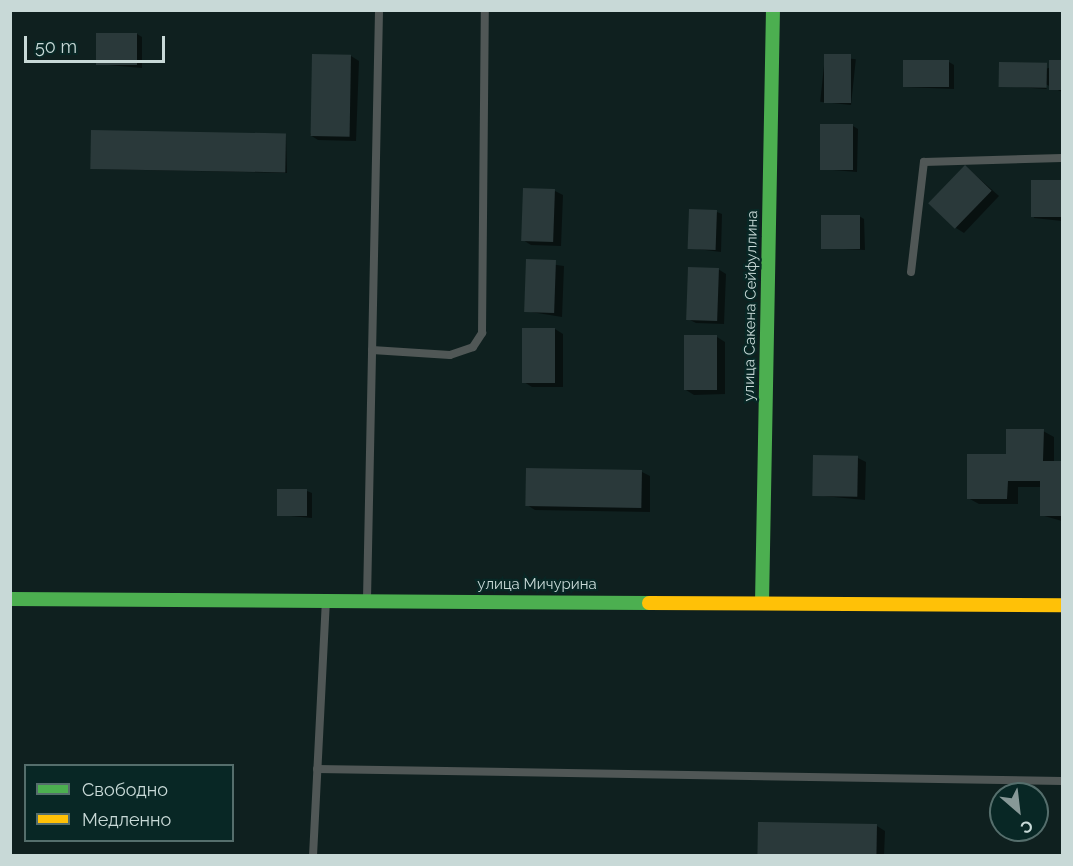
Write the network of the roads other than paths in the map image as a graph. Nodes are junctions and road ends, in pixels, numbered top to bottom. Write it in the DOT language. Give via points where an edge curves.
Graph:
graph roads {
  1 [pos="379,10"];
  2 [pos="485,10"];
  3 [pos="773,10"];
  4 [pos="1062,158"];
  5 [pos="911,272"];
  6 [pos="372,350"];
  7 [pos="10,599"];
  8 [pos="326,601"];
  9 [pos="367,601"];
  10 [pos="762,603"];
  11 [pos="1062,605"];
  12 [pos="317,769"];
  13 [pos="1062,781"];
  14 [pos="313,855"];
  1 -- 6 [label="lane"];
  2 -- 6 [label="lane" via="482,333 473,347 450,355"];
  3 -- 10 [label="main road, улица Сакена Сейфуллина"];
  4 -- 5 [label="lane" via="924,162"];
  6 -- 9 [label="lane"];
  7 -- 8 [label="main road, улица Мичурина"];
  8 -- 9 [label="main road, улица Мичурина"];
  8 -- 12 [label="lane"];
  9 -- 10 [label="main road, улица Мичурина"];
  10 -- 11 [label="main road, улица Мичурина"];
  12 -- 13 [label="lane"];
  12 -- 14 [label="lane"];
}
